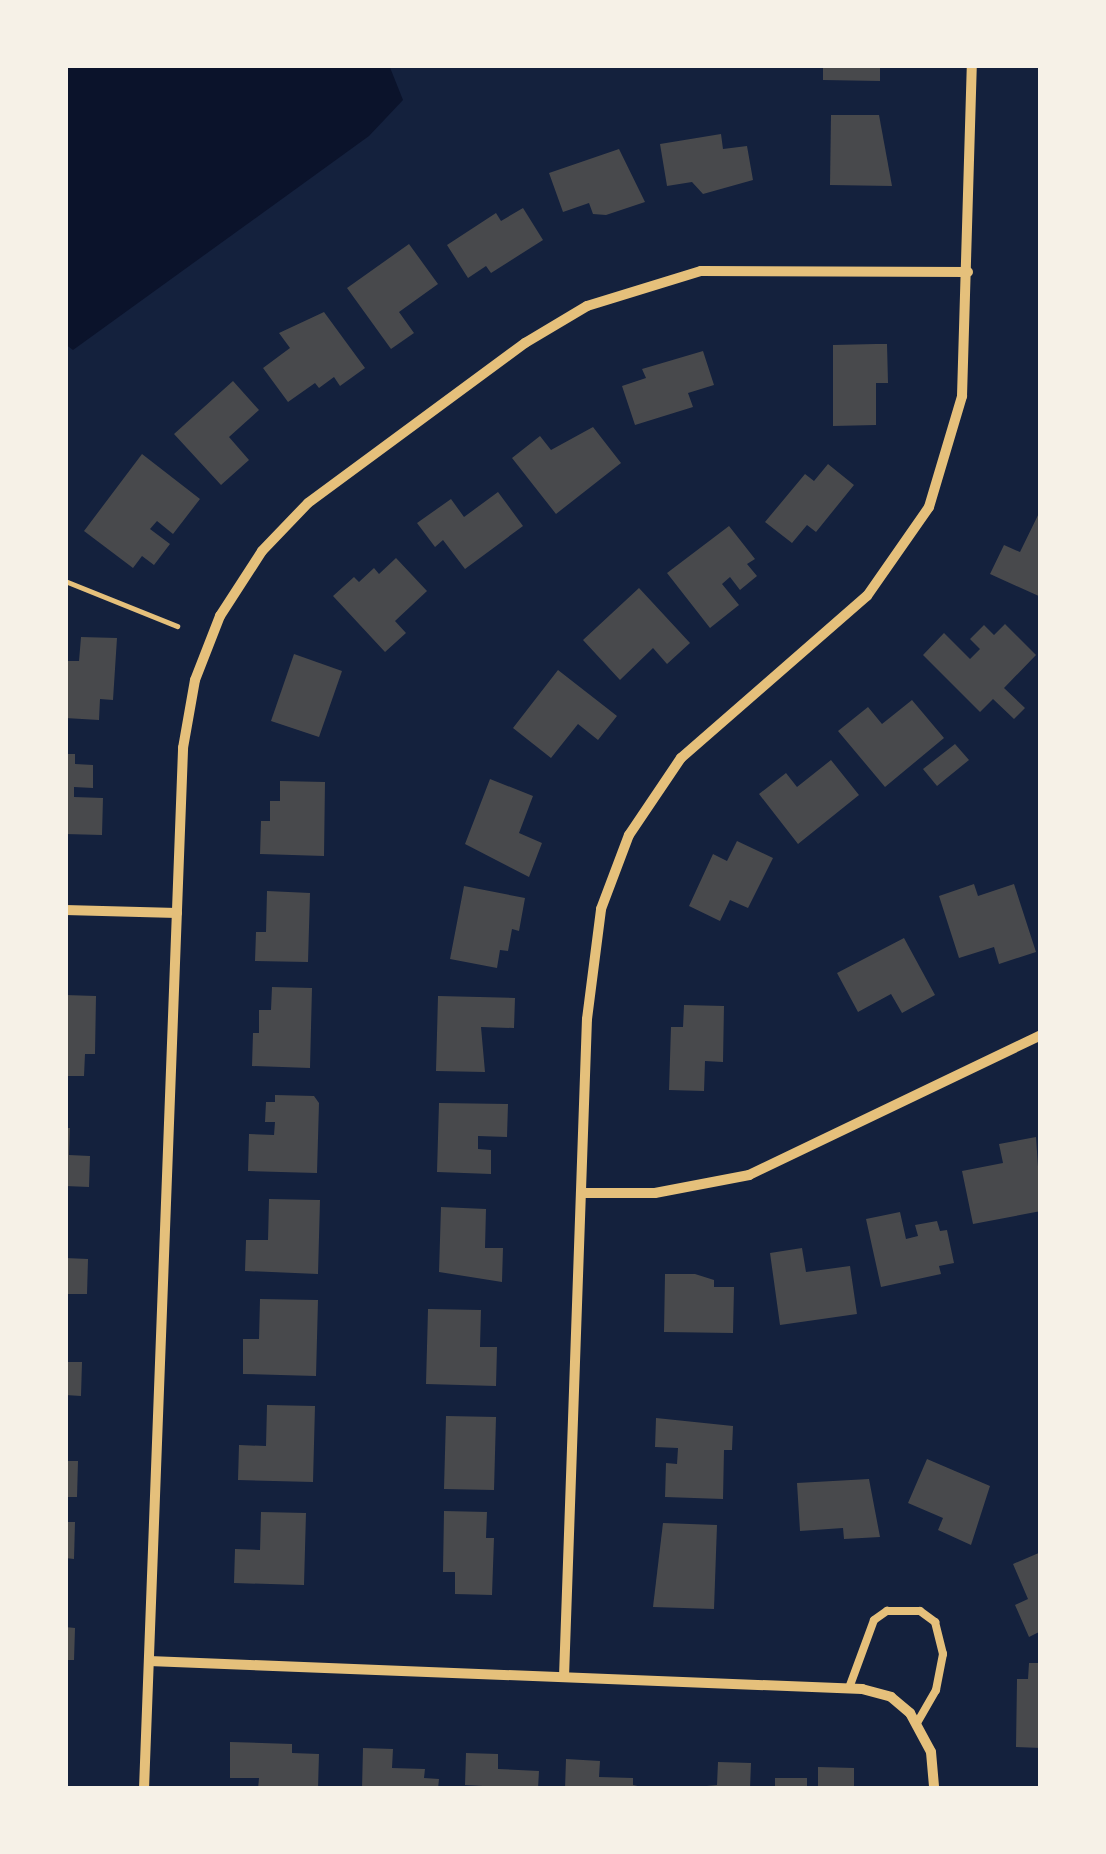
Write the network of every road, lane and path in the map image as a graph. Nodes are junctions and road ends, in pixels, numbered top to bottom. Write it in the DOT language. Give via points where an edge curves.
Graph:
graph roads {
  1 [pos="972,65"];
  2 [pos="968,272"];
  3 [pos="65,581"];
  4 [pos="178,626"];
  5 [pos="65,910"];
  6 [pos="176,913"];
  7 [pos="1041,1035"];
  8 [pos="582,1193"];
  9 [pos="148,1662"];
  10 [pos="564,1677"];
  11 [pos="849,1688"];
  12 [pos="917,1723"];
  13 [pos="144,1789"];
  14 [pos="934,1789"];
  1 -- 2 [label="street"];
  2 -- 6 [label="street" via="733,268 628,289 555,323 308,503 242,581 195,680 183,748"];
  2 -- 8 [label="street" via="955,431 914,532 867,596 681,758 647,804 612,873 589,987"];
  3 -- 4 [label="path"];
  5 -- 6 [label="street"];
  6 -- 9 [label="street"];
  7 -- 8 [label="street" via="749,1176 655,1193"];
  8 -- 10 [label="street"];
  9 -- 10 [label="street"];
  9 -- 13 [label="street"];
  10 -- 11 [label="street"];
  11 -- 12 [label="street" via="891,1698"];
  11 -- 12 [label="lane" via="874,1620 887,1612 920,1611 935,1622 943,1654 936,1690"];
  12 -- 14 [label="street" via="930,1752"];
}
